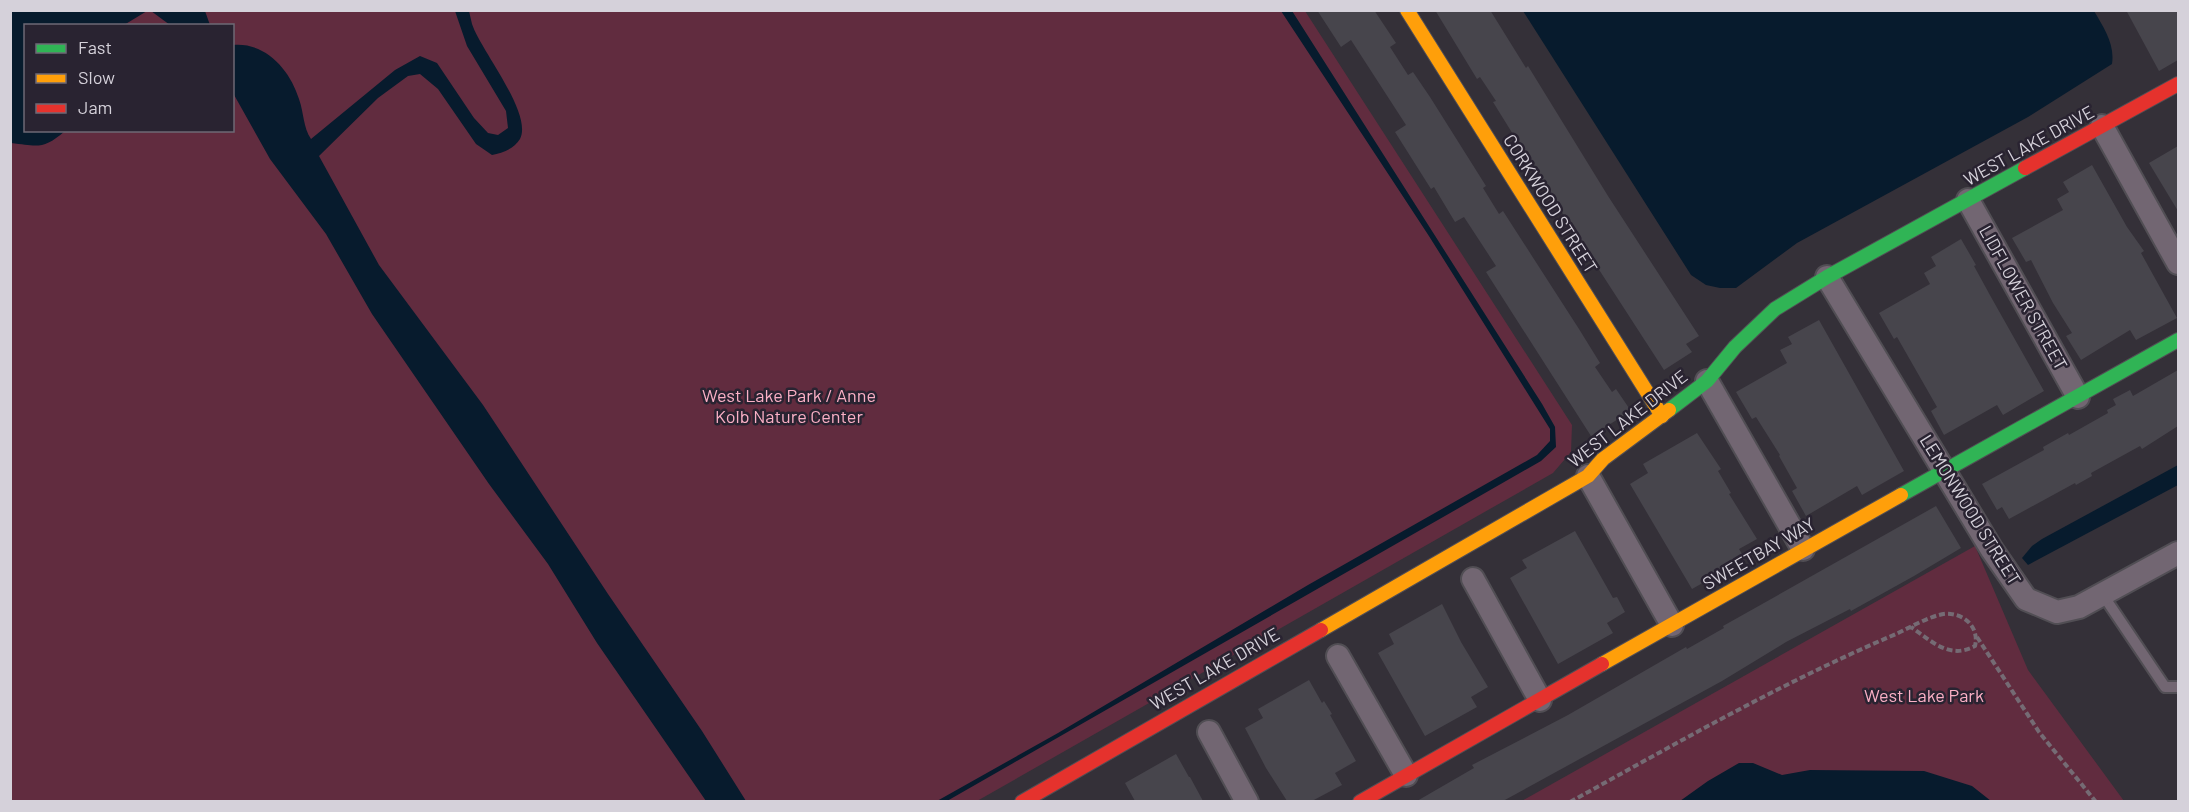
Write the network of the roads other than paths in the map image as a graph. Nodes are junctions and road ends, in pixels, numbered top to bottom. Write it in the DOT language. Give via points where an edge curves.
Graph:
graph roads {
  1 [pos="1407,10"];
  2 [pos="2178,84"];
  3 [pos="2102,126"];
  4 [pos="1968,200"];
  5 [pos="2178,263"];
  6 [pos="1827,277"];
  7 [pos="2178,340"];
  8 [pos="1707,381"];
  9 [pos="2078,397"];
  10 [pos="1662,416"];
  11 [pos="1944,470"];
  12 [pos="1587,476"];
  13 [pos="1803,549"];
  14 [pos="2178,553"];
  15 [pos="1473,579"];
  16 [pos="2103,595"];
  17 [pos="1672,625"];
  18 [pos="1338,656"];
  19 [pos="2178,687"];
  20 [pos="1540,700"];
  21 [pos="1209,732"];
  22 [pos="1406,775"];
  23 [pos="1022,801"];
  24 [pos="1247,801"];
  25 [pos="1360,801"];
  1 -- 10 [label="street, CORKWOOD STREET"];
  2 -- 3 [label="street, WEST LAKE DRIVE"];
  3 -- 4 [label="street, WEST LAKE DRIVE"];
  3 -- 5 [label="street"];
  4 -- 6 [label="street, WEST LAKE DRIVE"];
  4 -- 9 [label="street, LIDFLOWER STREET"];
  6 -- 8 [label="street, WEST LAKE DRIVE" via="1775,309 1735,346"];
  6 -- 11 [label="street, LEMONWOOD STREET"];
  7 -- 9 [label="street, SWEETBAY WAY"];
  8 -- 10 [label="street, WEST LAKE DRIVE"];
  8 -- 13 [label="street"];
  9 -- 11 [label="street, SWEETBAY WAY"];
  10 -- 12 [label="street, WEST LAKE DRIVE" via="1603,459"];
  11 -- 13 [label="street, SWEETBAY WAY"];
  11 -- 16 [label="street, LEMONWOOD STREET" via="2026,599 2056,612 2079,607"];
  12 -- 17 [label="street"];
  12 -- 23 [label="street, WEST LAKE DRIVE"];
  13 -- 17 [label="street, SWEETBAY WAY"];
  14 -- 16 [label="street, LEMONWOOD STREET"];
  15 -- 20 [label="street"];
  16 -- 19 [label="lane" via="2165,687"];
  17 -- 20 [label="street, SWEETBAY WAY"];
  18 -- 22 [label="street"];
  20 -- 22 [label="street, SWEETBAY WAY"];
  21 -- 24 [label="street"];
  22 -- 25 [label="street, SWEETBAY WAY"];
}
